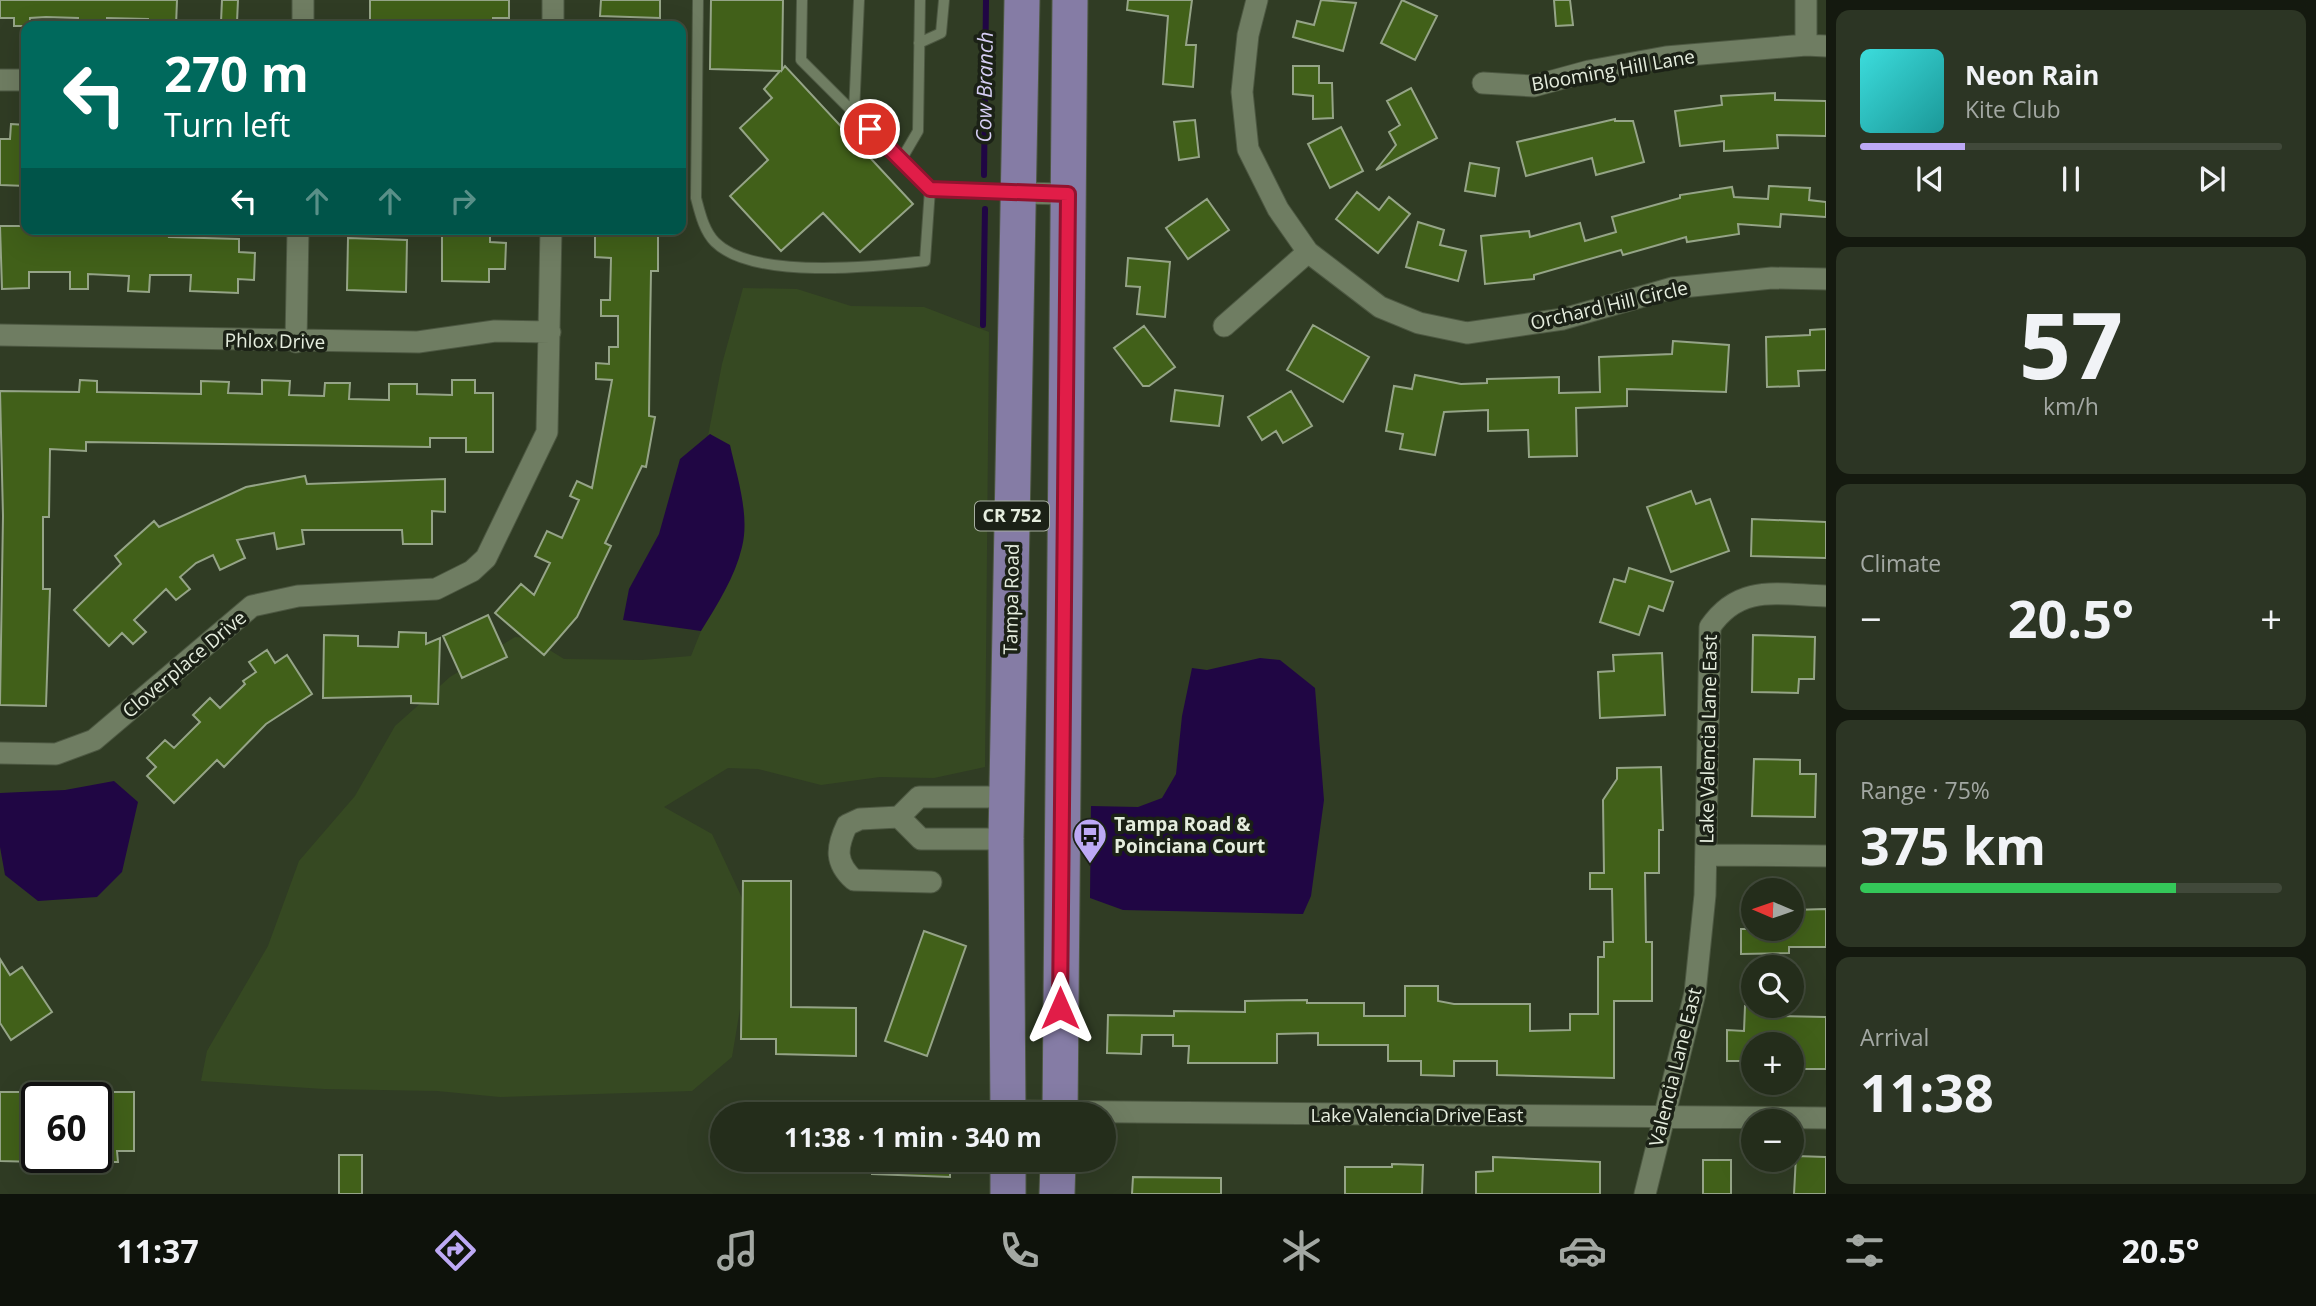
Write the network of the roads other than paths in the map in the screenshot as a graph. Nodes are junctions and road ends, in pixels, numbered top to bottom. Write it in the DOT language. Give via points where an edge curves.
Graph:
graph roads {
  1 [pos="303,0"];
  2 [pos="553,0"];
  3 [pos="698,0"];
  4 [pos="802,0"];
  5 [pos="859,0"];
  6 [pos="920,0"];
  7 [pos="944,0"];
  8 [pos="1021,0"];
  9 [pos="1070,0"];
  10 [pos="1257,0"];
  11 [pos="1806,0"];
  12 [pos="303,21"];
  13 [pos="553,21"];
  14 [pos="919,43"];
  15 [pos="1816,46"];
  16 [pos="0,80"];
  17 [pos="21,80"];
  18 [pos="1483,83"];
  19 [pos="854,113"];
  20 [pos="901,160"];
  21 [pos="930,189"];
  22 [pos="1019,193"];
  23 [pos="1068,194"];
  24 [pos="298,235"];
  25 [pos="551,235"];
  26 [pos="1308,252"];
  27 [pos="1826,279"];
  28 [pos="1224,326"];
  29 [pos="550,332"];
  30 [pos="0,335"];
  31 [pos="296,342"];
  32 [pos="1826,596"];
  33 [pos="0,753"];
  34 [pos="1007,797"];
  35 [pos="900,817"];
  36 [pos="1006,839"];
  37 [pos="1706,855"];
  38 [pos="1826,856"];
  39 [pos="931,883"];
  40 [pos="1008,1102"];
  41 [pos="1060,1102"];
  42 [pos="1116,1114"];
  43 [pos="1662,1115"];
  44 [pos="1826,1118"];
  45 [pos="1008,1172"];
  46 [pos="1058,1172"];
  47 [pos="1008,1194"];
  48 [pos="1057,1194"];
  49 [pos="1645,1194"];
  1 -- 12 [label="street"];
  2 -- 13 [label="street"];
  3 -- 21 [label="lane" via="696,198 715,242 738,257 765,265 862,268 925,261"];
  4 -- 19 [label="lane" via="801,60"];
  5 -- 19 [label="lane"];
  6 -- 14 [label="lane"];
  7 -- 14 [label="lane" via="941,33"];
  8 -- 22 [label="main road, Tampa Road / CR 752"];
  9 -- 23 [label="main road, CR 752"];
  10 -- 26 [label="street, Orchard Hill Circle" via="1241,92 1248,149 1278,209"];
  11 -- 15 [label="street"];
  14 -- 20 [label="lane" via="918,131"];
  15 -- 18 [label="street, Blooming Hill Lane" via="1666,57 1535,86"];
  16 -- 17 [label="street"];
  19 -- 20 [label="lane"];
  20 -- 21 [label="lane"];
  21 -- 22 [label="lane"];
  22 -- 23 [label="street"];
  22 -- 34 [label="main road, Tampa Road / CR 752"];
  23 -- 41 [label="main road, CR 752"];
  24 -- 31 [label="street"];
  25 -- 29 [label="street, Cloverplace Drive"];
  26 -- 27 [label="street, Orchard Hill Circle" via="1380,307 1419,323 1467,333 1563,319 1672,288 1772,278"];
  26 -- 28 [label="street"];
  29 -- 31 [label="street, Phlox Drive" via="495,331 418,342"];
  29 -- 33 [label="street, Cloverplace Drive" via="547,432 486,558 472,571 436,589 298,596 252,606 94,740 57,754"];
  30 -- 31 [label="street, Phlox Drive"];
  32 -- 37 [label="street, Lake Valencia Lane East" via="1748,595 1720,612 1710,627"];
  34 -- 35 [label="street" via="919,797"];
  34 -- 36 [label="main road, Tampa Road / CR 752"];
  35 -- 36 [label="street" via="921,839"];
  35 -- 39 [label="street" via="860,819 847,825 838,852 841,868 854,880"];
  36 -- 40 [label="main road, Tampa Road / CR 752"];
  37 -- 38 [label="street"];
  37 -- 43 [label="street, Valencia Lane East" via="1695,993"];
  42 -- 43 [label="street, Lake Valencia Drive East"];
  43 -- 44 [label="street, Lake Valencia Drive East"];
  43 -- 49 [label="street, Valencia Lane East"];
  45 -- 47 [label="main road"];
  46 -- 48 [label="main road"];
}
